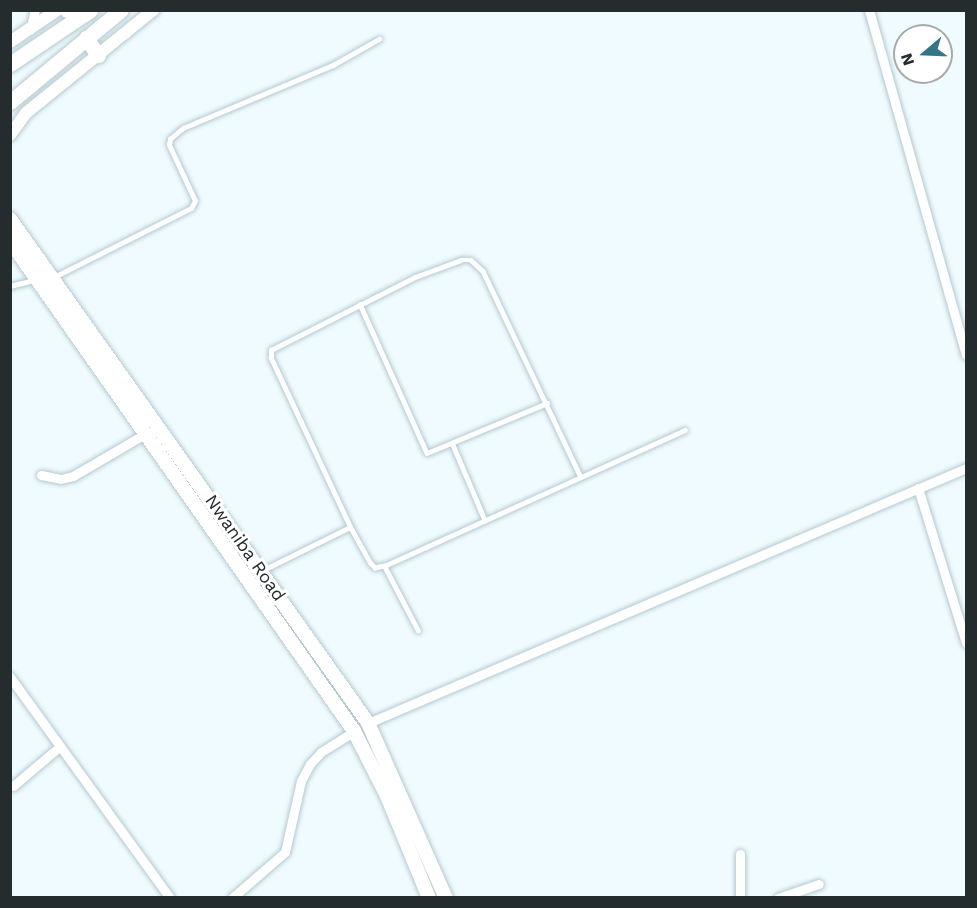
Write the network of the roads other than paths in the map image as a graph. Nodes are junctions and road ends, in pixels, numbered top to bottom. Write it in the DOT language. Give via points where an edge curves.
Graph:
graph roads {
  1 [pos="35,10"];
  2 [pos="57,10"];
  3 [pos="67,10"];
  4 [pos="121,10"];
  5 [pos="153,10"];
  6 [pos="869,10"];
  7 [pos="87,12"];
  8 [pos="30,30"];
  9 [pos="86,38"];
  10 [pos="379,39"];
  11 [pos="10,42"];
  12 [pos="98,55"];
  13 [pos="10,64"];
  14 [pos="10,102"];
  15 [pos="10,135"];
  16 [pos="11,220"];
  17 [pos="10,241"];
  18 [pos="54,277"];
  19 [pos="36,279"];
  20 [pos="10,286"];
  21 [pos="360,304"];
  22 [pos="966,355"];
  23 [pos="547,403"];
  24 [pos="685,430"];
  25 [pos="146,434"];
  26 [pos="453,444"];
  27 [pos="966,468"];
  28 [pos="41,475"];
  29 [pos="581,477"];
  30 [pos="918,488"];
  31 [pos="485,520"];
  32 [pos="350,527"];
  33 [pos="384,566"];
  34 [pos="261,571"];
  35 [pos="418,631"];
  36 [pos="966,643"];
  37 [pos="10,677"];
  38 [pos="368,723"];
  39 [pos="354,731"];
  40 [pos="58,748"];
  41 [pos="13,786"];
  42 [pos="740,854"];
  43 [pos="819,884"];
  44 [pos="170,897"];
  45 [pos="232,897"];
  46 [pos="429,897"];
  47 [pos="446,897"];
  48 [pos="740,897"];
  49 [pos="777,897"];
  1 -- 8 [label="street"];
  2 -- 8 [label="street"];
  3 -- 7 [label="main road"];
  4 -- 9 [label="main road"];
  5 -- 12 [label="street"];
  6 -- 22 [label="street"];
  7 -- 13 [label="main road"];
  8 -- 11 [label="street"];
  9 -- 12 [label="main road"];
  9 -- 14 [label="main road"];
  10 -- 18 [label="lane" via="333,64 183,128 170,139 169,145 195,201 191,208"];
  12 -- 15 [label="street" via="26,113"];
  16 -- 18 [label="main road, Nwaniba Road"];
  17 -- 19 [label="main road"];
  18 -- 34 [label="main road, Nwaniba Road"];
  19 -- 20 [label="lane"];
  19 -- 25 [label="main road"];
  21 -- 23 [label="lane" via="415,277 471,260 495,292"];
  21 -- 26 [label="lane" via="424,450 432,453"];
  21 -- 32 [label="lane" via="271,350 271,358"];
  23 -- 26 [label="lane"];
  23 -- 29 [label="lane"];
  24 -- 29 [label="lane"];
  25 -- 28 [label="street" via="74,476 61,479"];
  25 -- 39 [label="main road"];
  26 -- 31 [label="lane"];
  27 -- 30 [label="street"];
  29 -- 31 [label="lane"];
  30 -- 36 [label="street"];
  30 -- 38 [label="street"];
  31 -- 33 [label="lane"];
  32 -- 33 [label="lane" via="370,563 375,568"];
  32 -- 34 [label="lane"];
  33 -- 35 [label="lane"];
  34 -- 38 [label="main road, Nwaniba Road"];
  37 -- 40 [label="street"];
  38 -- 47 [label="main road, Nwaniba Road"];
  39 -- 45 [label="street" via="310,764 301,781 285,852"];
  39 -- 46 [label="main road" via="387,796"];
  40 -- 41 [label="street"];
  40 -- 44 [label="street"];
  42 -- 48 [label="street"];
  43 -- 49 [label="street"];
}
